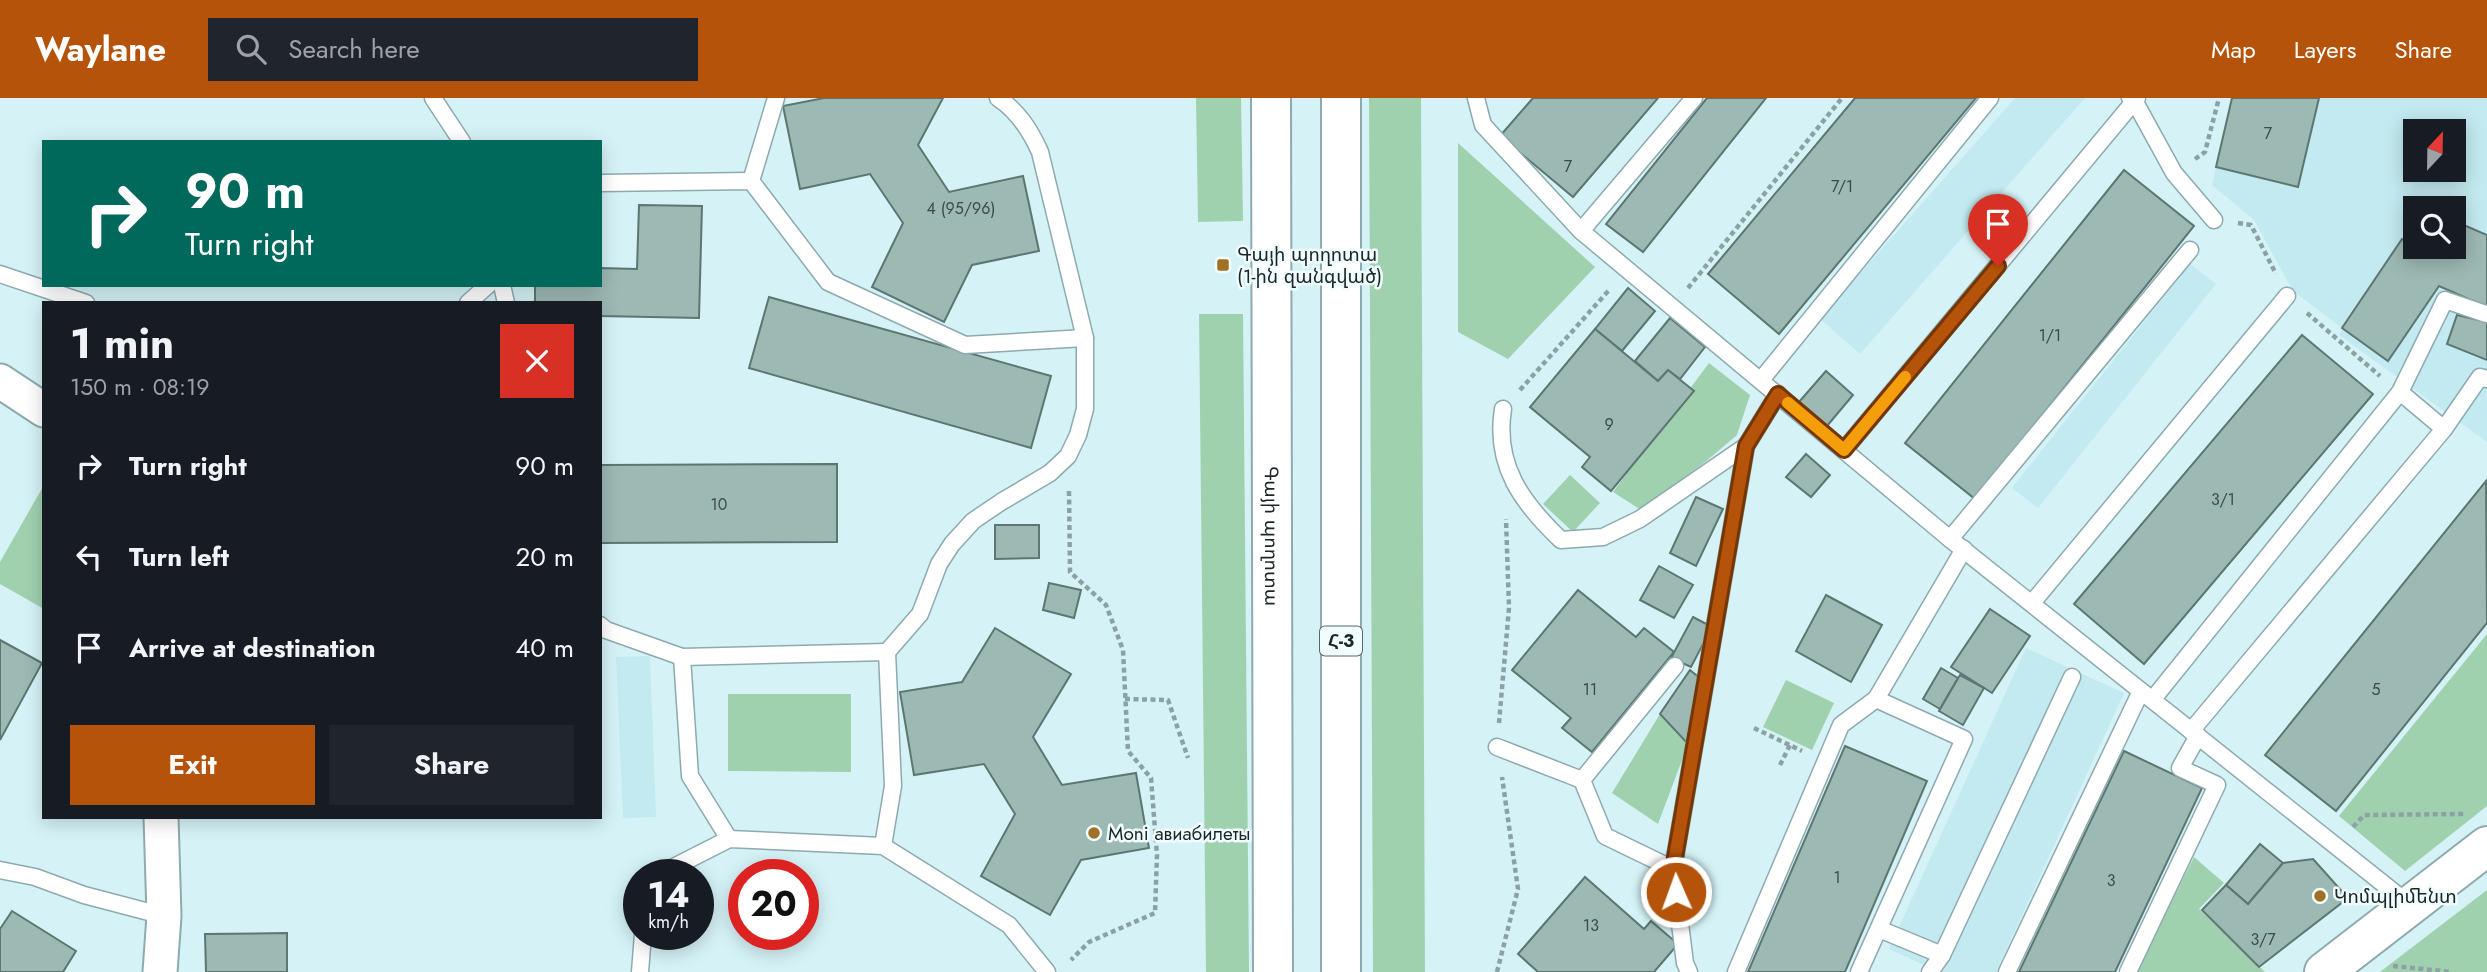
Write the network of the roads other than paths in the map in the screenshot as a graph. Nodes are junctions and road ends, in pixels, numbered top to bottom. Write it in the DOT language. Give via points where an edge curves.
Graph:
graph roads {
  1 [pos="433,98"];
  2 [pos="776,98"];
  3 [pos="998,98"];
  4 [pos="1271,98"];
  5 [pos="1341,98"];
  6 [pos="1476,98"];
  7 [pos="1694,98"];
  8 [pos="1990,98"];
  9 [pos="2134,99"];
  10 [pos="461,140"];
  11 [pos="751,181"];
  12 [pos="602,183"];
  13 [pos="2214,220"];
  14 [pos="1581,232"];
  15 [pos="2190,250"];
  16 [pos="0,274"];
  17 [pos="486,287"];
  18 [pos="2287,296"];
  19 [pos="80,301"];
  20 [pos="470,301"];
  21 [pos="2486,314"];
  22 [pos="1085,338"];
  23 [pos="2487,379"];
  24 [pos="1761,380"];
  25 [pos="0,381"];
  26 [pos="2400,392"];
  27 [pos="1778,394"];
  28 [pos="42,409"];
  29 [pos="1503,409"];
  30 [pos="2444,429"];
  31 [pos="1746,446"];
  32 [pos="1844,450"];
  33 [pos="1957,544"];
  34 [pos="2032,603"];
  35 [pos="602,627"];
  36 [pos="887,652"];
  37 [pos="682,657"];
  38 [pos="1675,666"];
  39 [pos="2073,677"];
  40 [pos="2147,695"];
  41 [pos="1876,699"];
  42 [pos="2194,733"];
  43 [pos="1497,747"];
  44 [pos="1582,780"];
  45 [pos="161,819"];
  46 [pos="2480,830"];
  47 [pos="729,839"];
  48 [pos="883,846"];
  49 [pos="690,859"];
  50 [pos="1673,869"];
  51 [pos="0,870"];
  52 [pos="2410,905"];
  53 [pos="164,916"];
  54 [pos="1878,929"];
  55 [pos="642,950"];
  56 [pos="1942,955"];
  57 [pos="160,972"];
  58 [pos="640,972"];
  59 [pos="1047,972"];
  60 [pos="1273,972"];
  61 [pos="1341,972"];
  62 [pos="1689,972"];
  63 [pos="1736,972"];
  64 [pos="1859,972"];
  65 [pos="1930,972"];
  66 [pos="2007,972"];
  67 [pos="2128,972"];
  68 [pos="2324,972"];
  1 -- 10 [label="lane"];
  2 -- 11 [label="lane"];
  3 -- 22 [label="lane" via="1012,107 1040,152"];
  4 -- 60 [label="main road, Գայի պողոտա"];
  5 -- 61 [label="main road, Հ-3"];
  6 -- 14 [label="lane" via="1483,125"];
  7 -- 14 [label="lane"];
  8 -- 24 [label="lane"];
  9 -- 13 [label="lane" via="2174,173"];
  9 -- 32 [label="lane"];
  11 -- 12 [label="lane"];
  11 -- 22 [label="lane" via="828,282 965,345"];
  14 -- 24 [label="lane"];
  15 -- 33 [label="lane"];
  16 -- 19 [label="lane"];
  17 -- 20 [label="lane"];
  18 -- 34 [label="lane"];
  21 -- 26 [label="lane" via="2445,300"];
  22 -- 36 [label="lane" via="1085,409 1068,456 1050,473 973,521 939,564 920,614"];
  23 -- 30 [label="lane" via="2480,377"];
  24 -- 27 [label="lane"];
  25 -- 28 [label="street"];
  26 -- 30 [label="lane"];
  26 -- 40 [label="lane"];
  27 -- 31 [label="lane"];
  27 -- 32 [label="lane"];
  29 -- 31 [label="lane" via="1500,430 1505,464 1534,514 1561,540 1602,537 1640,519"];
  30 -- 42 [label="lane"];
  31 -- 50 [label="lane"];
  32 -- 33 [label="lane"];
  33 -- 34 [label="lane"];
  33 -- 41 [label="lane"];
  34 -- 40 [label="lane"];
  35 -- 37 [label="lane"];
  36 -- 37 [label="lane"];
  36 -- 48 [label="lane" via="893,786"];
  37 -- 47 [label="lane" via="690,776"];
  38 -- 44 [label="lane"];
  39 -- 56 [label="lane"];
  40 -- 42 [label="lane"];
  40 -- 66 [label="lane"];
  41 -- 54 [label="lane" via="1964,739"];
  41 -- 63 [label="lane" via="1841,725"];
  42 -- 52 [label="lane"];
  42 -- 67 [label="lane" via="2180,768 2217,785"];
  43 -- 44 [label="lane"];
  44 -- 50 [label="lane" via="1605,836"];
  45 -- 53 [label="street"];
  46 -- 52 [label="main road"];
  47 -- 48 [label="lane"];
  47 -- 49 [label="lane"];
  48 -- 59 [label="lane" via="1009,925"];
  50 -- 62 [label="lane"];
  51 -- 53 [label="lane"];
  52 -- 68 [label="main road"];
  53 -- 57 [label="street"];
  54 -- 56 [label="lane"];
  54 -- 64 [label="lane"];
  55 -- 58 [label="lane"];
  56 -- 65 [label="lane"];
}
